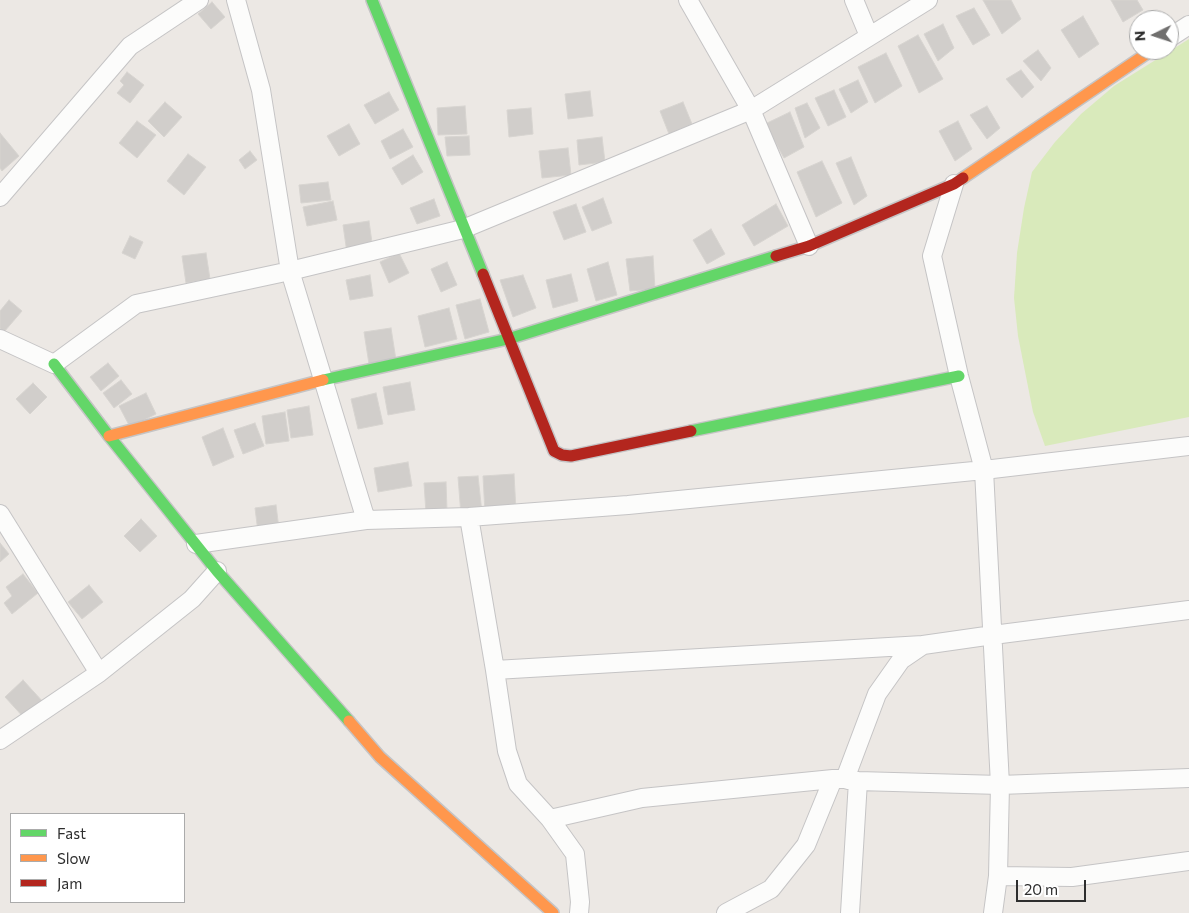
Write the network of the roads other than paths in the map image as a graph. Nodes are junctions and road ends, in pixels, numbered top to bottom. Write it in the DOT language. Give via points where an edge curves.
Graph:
graph roads {
  1 [pos="199,0"];
  2 [pos="236,0"];
  3 [pos="372,0"];
  4 [pos="688,0"];
  5 [pos="854,0"];
  6 [pos="928,0"];
  7 [pos="869,36"];
  8 [pos="1137,60"];
  9 [pos="751,110"];
  10 [pos="954,184"];
  11 [pos="0,197"];
  12 [pos="463,228"];
  13 [pos="809,246"];
  14 [pos="290,271"];
  15 [pos="0,338"];
  16 [pos="508,339"];
  17 [pos="54,364"];
  18 [pos="958,376"];
  19 [pos="322,380"];
  20 [pos="109,436"];
  21 [pos="1189,446"];
  22 [pos="984,470"];
  23 [pos="0,514"];
  24 [pos="469,517"];
  25 [pos="366,520"];
  26 [pos="196,544"];
  27 [pos="217,571"];
  28 [pos="1189,610"];
  29 [pos="993,634"];
  30 [pos="923,645"];
  31 [pos="495,670"];
  32 [pos="99,672"];
  33 [pos="0,740"];
  34 [pos="1189,778"];
  35 [pos="845,780"];
  36 [pos="1000,785"];
  37 [pos="550,819"];
  38 [pos="1189,860"];
  39 [pos="998,876"];
  40 [pos="553,913"];
  41 [pos="579,913"];
  42 [pos="726,913"];
  43 [pos="850,913"];
  44 [pos="993,913"];
  1 -- 11 [label="street" via="130,46"];
  2 -- 14 [label="street" via="262,90"];
  3 -- 12 [label="street"];
  4 -- 9 [label="street"];
  5 -- 7 [label="street"];
  6 -- 7 [label="street"];
  7 -- 9 [label="street"];
  8 -- 10 [label="street"];
  9 -- 12 [label="street"];
  9 -- 13 [label="street"];
  10 -- 13 [label="street"];
  10 -- 18 [label="street" via="932,256"];
  12 -- 14 [label="street"];
  12 -- 16 [label="street"];
  13 -- 16 [label="street"];
  14 -- 17 [label="street" via="136,304"];
  14 -- 19 [label="street"];
  15 -- 17 [label="street"];
  16 -- 18 [label="street" via="554,451 571,456"];
  16 -- 19 [label="street"];
  17 -- 20 [label="street"];
  18 -- 22 [label="street"];
  19 -- 20 [label="street"];
  19 -- 25 [label="street"];
  20 -- 26 [label="street"];
  21 -- 22 [label="street"];
  22 -- 24 [label="street"];
  22 -- 29 [label="street"];
  23 -- 32 [label="street"];
  24 -- 25 [label="street"];
  24 -- 31 [label="street"];
  25 -- 26 [label="street"];
  26 -- 27 [label="street"];
  27 -- 32 [label="street" via="192,599"];
  27 -- 40 [label="street" via="380,757"];
  28 -- 29 [label="street"];
  29 -- 30 [label="street"];
  29 -- 36 [label="street"];
  30 -- 31 [label="street"];
  30 -- 35 [label="street" via="901,660 878,694"];
  31 -- 37 [label="street" via="507,751 518,784"];
  32 -- 33 [label="street"];
  34 -- 36 [label="street"];
  35 -- 36 [label="street"];
  35 -- 37 [label="street" via="642,798"];
  35 -- 42 [label="street" via="806,845 771,889"];
  35 -- 43 [label="street"];
  36 -- 39 [label="street"];
  37 -- 41 [label="street" via="575,854"];
  38 -- 39 [label="street" via="1072,877"];
  39 -- 44 [label="street"];
}
